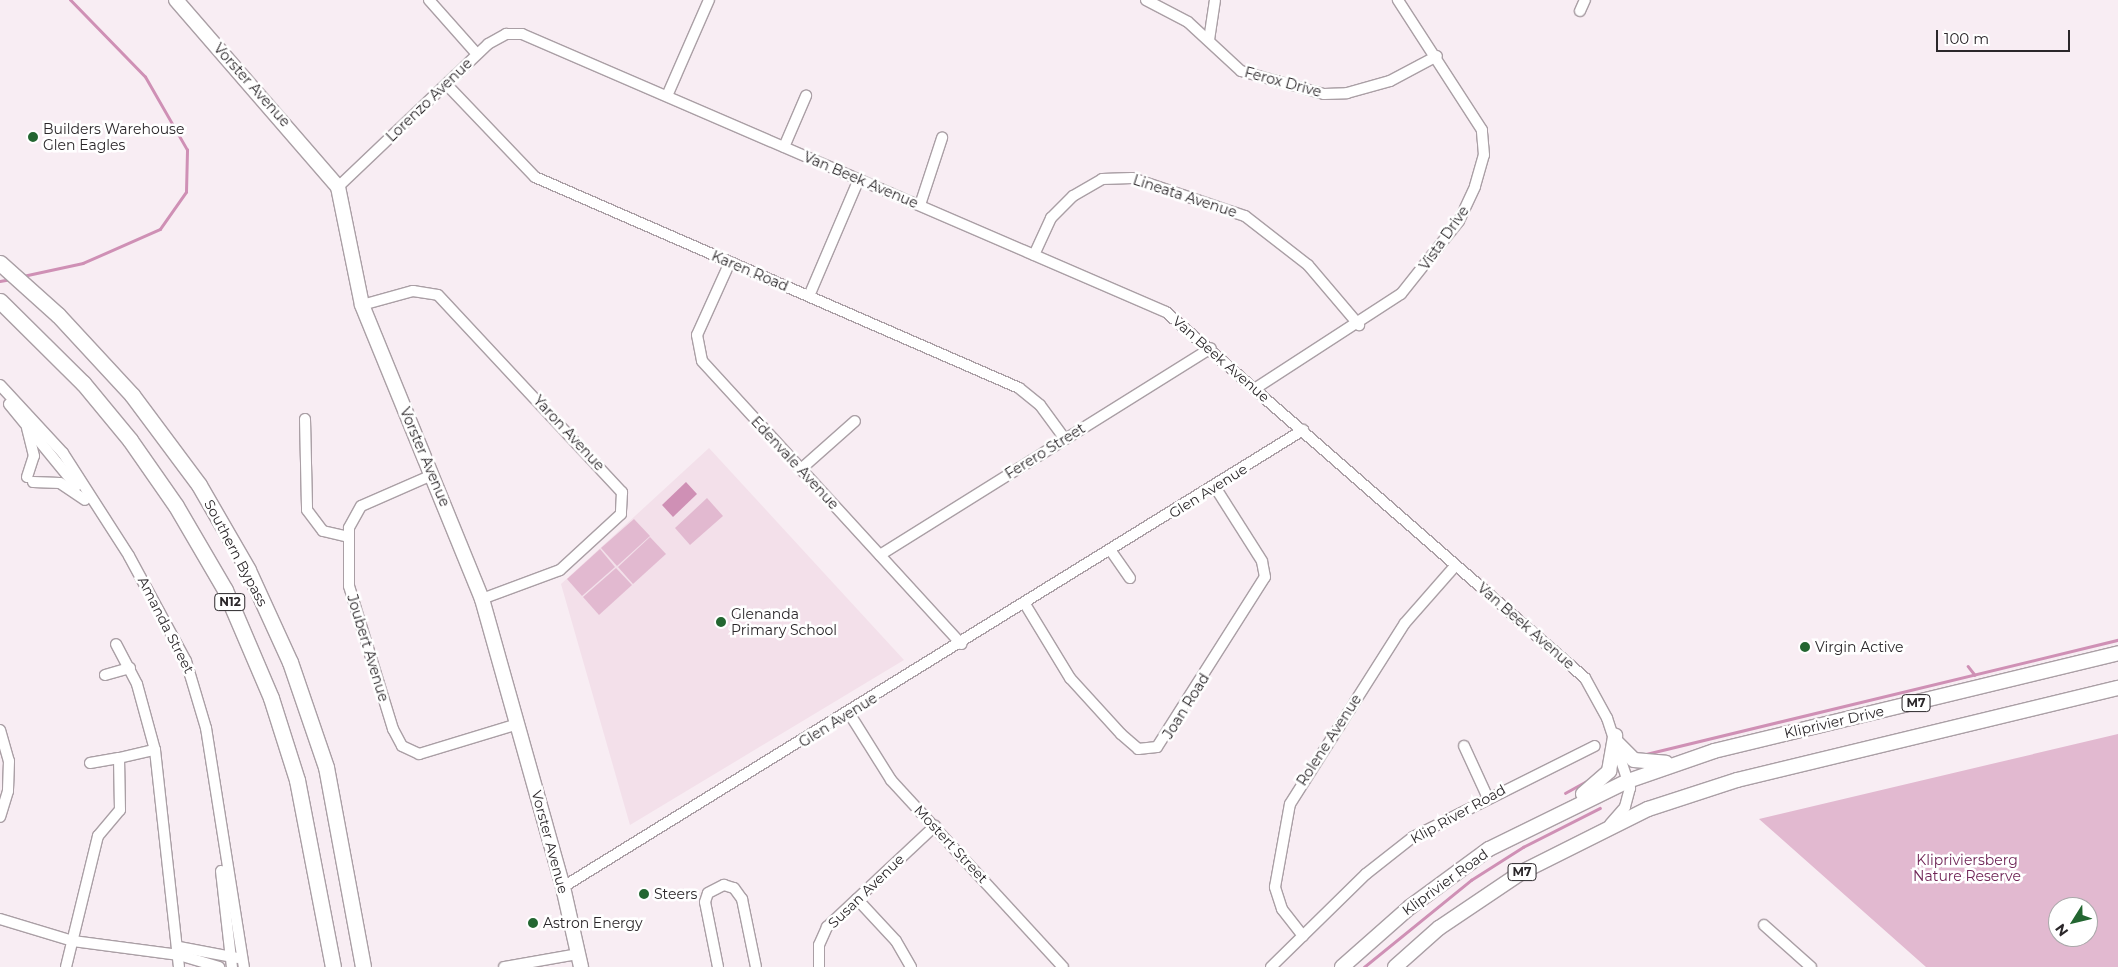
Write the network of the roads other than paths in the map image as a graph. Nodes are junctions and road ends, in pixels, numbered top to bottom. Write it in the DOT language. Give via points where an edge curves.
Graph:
graph roads {
  1 [pos="176,0"];
  2 [pos="429,0"];
  3 [pos="709,0"];
  4 [pos="1146,0"];
  5 [pos="1215,0"];
  6 [pos="1398,0"];
  7 [pos="1585,0"];
  8 [pos="1580,12"];
  9 [pos="529,36"];
  10 [pos="1209,40"];
  11 [pos="478,54"];
  12 [pos="1437,56"];
  13 [pos="447,85"];
  14 [pos="666,96"];
  15 [pos="806,96"];
  16 [pos="942,138"];
  17 [pos="784,147"];
  18 [pos="859,179"];
  19 [pos="338,187"];
  20 [pos="920,206"];
  21 [pos="1034,254"];
  22 [pos="730,262"];
  23 [pos="0,263"];
  24 [pos="809,296"];
  25 [pos="0,301"];
  26 [pos="362,305"];
  27 [pos="1359,325"];
  28 [pos="1210,348"];
  29 [pos="0,386"];
  30 [pos="1256,388"];
  31 [pos="0,394"];
  32 [pos="24,420"];
  33 [pos="305,420"];
  34 [pos="855,421"];
  35 [pos="1303,430"];
  36 [pos="1065,439"];
  37 [pos="801,469"];
  38 [pos="432,475"];
  39 [pos="1215,487"];
  40 [pos="86,500"];
  41 [pos="348,537"];
  42 [pos="1111,551"];
  43 [pos="880,555"];
  44 [pos="1455,566"];
  45 [pos="1130,578"];
  46 [pos="482,599"];
  47 [pos="1025,604"];
  48 [pos="116,644"];
  49 [pos="962,644"];
  50 [pos="2118,654"];
  51 [pos="130,668"];
  52 [pos="105,675"];
  53 [pos="2118,688"];
  54 [pos="849,713"];
  55 [pos="518,724"];
  56 [pos="0,730"];
  57 [pos="1615,739"];
  58 [pos="1464,746"];
  59 [pos="1595,746"];
  60 [pos="156,750"];
  61 [pos="119,758"];
  62 [pos="90,763"];
  63 [pos="1672,764"];
  64 [pos="1628,781"];
  65 [pos="1487,796"];
  66 [pos="1558,812"];
  67 [pos="217,817"];
  68 [pos="0,818"];
  69 [pos="1610,824"];
  70 [pos="935,826"];
  71 [pos="563,887"];
  72 [pos="857,899"];
  73 [pos="230,906"];
  74 [pos="0,919"];
  75 [pos="1764,925"];
  76 [pos="1303,936"];
  77 [pos="73,941"];
  78 [pos="179,951"];
  79 [pos="579,961"];
  80 [pos="243,962"];
  81 [pos="231,963"];
  82 [pos="1805,965"];
  83 [pos="66,967"];
  84 [pos="179,967"];
  85 [pos="219,967"];
  86 [pos="333,967"];
  87 [pos="363,967"];
  88 [pos="504,967"];
  89 [pos="718,967"];
  90 [pos="756,967"];
  91 [pos="819,967"];
  92 [pos="911,967"];
  93 [pos="1063,967"];
  94 [pos="1271,967"];
  95 [pos="1342,967"];
  96 [pos="1396,967"];
  1 -- 19 [label="main road, Vorster Avenue"];
  2 -- 11 [label="street"];
  3 -- 14 [label="street"];
  4 -- 10 [label="street, Ferox Drive" via="1176,14"];
  5 -- 10 [label="street"];
  6 -- 12 [label="street, Vista Drive"];
  7 -- 8 [label="street"];
  9 -- 11 [label="street, Lorenzo Avenue" via="501,36"];
  9 -- 14 [label="street, Van Beek Avenue"];
  10 -- 12 [label="street, Ferox Drive" via="1241,71 1332,95 1397,78"];
  11 -- 13 [label="street, Lorenzo Avenue"];
  12 -- 27 [label="street, Vista Drive" via="1482,130 1481,170 1458,221 1414,280 1393,302"];
  13 -- 19 [label="street, Lorenzo Avenue"];
  13 -- 22 [label="street, Karen Road" via="535,177"];
  14 -- 17 [label="street, Van Beek Avenue"];
  15 -- 17 [label="street"];
  16 -- 20 [label="street"];
  17 -- 18 [label="street, Van Beek Avenue"];
  18 -- 20 [label="street, Van Beek Avenue"];
  18 -- 24 [label="street"];
  19 -- 26 [label="main road, Vorster Avenue"];
  20 -- 21 [label="street, Van Beek Avenue"];
  21 -- 27 [label="street, Lineata Avenue" via="1051,218 1073,196 1109,177 1132,178 1245,216 1308,265"];
  21 -- 28 [label="street, Van Beek Avenue" via="1166,312"];
  22 -- 24 [label="street, Karen Road"];
  22 -- 37 [label="street, Edenvale Avenue" via="698,335 698,355"];
  23 -- 87 [label="highway, Southern Bypass / N12" via="58,316 138,402 199,485 248,570 290,662 326,767"];
  24 -- 36 [label="street, Karen Road" via="1027,392"];
  25 -- 86 [label="highway, Southern Bypass / N12" via="83,383 130,440 176,506 225,590 271,698 297,780"];
  26 -- 38 [label="main road, Vorster Avenue"];
  26 -- 46 [label="street, Yaron Avenue" via="413,291 438,294 622,492 621,514 560,570"];
  27 -- 30 [label="street, Vista Drive"];
  28 -- 30 [label="street, Van Beek Avenue"];
  28 -- 36 [label="street, Ferero Street"];
  29 -- 67 [label="street, Amanda Street" via="63,453 129,556 174,637 201,705"];
  30 -- 35 [label="street, Van Beek Avenue"];
  31 -- 32 [label="street, Amanda Street"];
  32 -- 40 [label="street, Amanda Street"];
  32 -- 40 [label="street" via="34,448 30,480 60,483"];
  33 -- 41 [label="street" via="307,510 323,531"];
  34 -- 37 [label="street"];
  35 -- 39 [label="street, Glen Avenue"];
  35 -- 44 [label="street, Van Beek Avenue"];
  36 -- 43 [label="street, Ferero Street"];
  37 -- 43 [label="street, Edenvale Avenue"];
  38 -- 41 [label="street, Joubert Avenue" via="361,506 350,520"];
  38 -- 46 [label="main road, Vorster Avenue"];
  39 -- 42 [label="street, Glen Avenue"];
  39 -- 47 [label="street, Joan Road" via="1262,561 1265,577 1157,747 1138,749 1121,734 1070,678"];
  40 -- 67 [label="street, Amanda Street" via="130,564 182,665 199,718"];
  41 -- 55 [label="street, Joubert Avenue" via="349,586 402,746 424,753"];
  42 -- 45 [label="street"];
  42 -- 47 [label="street, Glen Avenue"];
  43 -- 49 [label="street, Edenvale Avenue"];
  44 -- 57 [label="street, Van Beek Avenue" via="1585,678"];
  44 -- 76 [label="street, Rolene Avenue" via="1405,623 1290,804 1275,886 1282,909"];
  46 -- 55 [label="main road, Vorster Avenue"];
  47 -- 49 [label="street, Glen Avenue"];
  48 -- 51 [label="street"];
  49 -- 54 [label="street, Glen Avenue"];
  50 -- 63 [label="main road, Kliprivier Drive / M7"];
  51 -- 52 [label="street"];
  51 -- 60 [label="street"];
  53 -- 69 [label="main road, M7" via="1737,780"];
  54 -- 70 [label="street, Mostert Street" via="891,780"];
  54 -- 71 [label="street, Glen Avenue"];
  55 -- 71 [label="main road, Vorster Avenue"];
  56 -- 68 [label="street" via="8,761 8,791"];
  57 -- 63 [label="main road" via="1634,760"];
  57 -- 64 [label="street, Van Beek Avenue"];
  57 -- 66 [label="main road" via="1606,776"];
  58 -- 65 [label="street"];
  59 -- 65 [label="street, Klip River Road"];
  60 -- 61 [label="street"];
  60 -- 78 [label="street"];
  61 -- 62 [label="street"];
  61 -- 77 [label="street" via="120,810 98,836"];
  63 -- 64 [label="main road, Kliprivier Drive / M7"];
  64 -- 66 [label="main road, Kliprivier Drive / M7"];
  64 -- 69 [label="street, Van Beek Avenue" via="1625,807"];
  65 -- 76 [label="street, Klip River Road" via="1412,837"];
  66 -- 95 [label="main road, Kliprivier Road / M7" via="1458,870"];
  67 -- 73 [label="street, Amanda Street"];
  69 -- 96 [label="main road, M7" via="1492,891 1439,928"];
  70 -- 72 [label="street, Susan Avenue"];
  70 -- 93 [label="street, Mostert Street"];
  71 -- 79 [label="main road, Vorster Avenue"];
  72 -- 91 [label="street, Susan Avenue" via="823,933"];
  72 -- 92 [label="street" via="896,941"];
  73 -- 80 [label="street, Amanda Street"];
  73 -- 81 [label="street, Amanda Street"];
  74 -- 77 [label="street"];
  75 -- 82 [label="street"];
  76 -- 94 [label="street, Klip River Road"];
  77 -- 78 [label="street"];
  77 -- 83 [label="street"];
  78 -- 81 [label="street"];
  78 -- 84 [label="street"];
  78 -- 85 [label="street"];
  79 -- 88 [label="street"];
  80 -- 81 [label="street"];
  89 -- 90 [label="street" via="705,902 708,893 724,885 734,888 742,899"];
}
